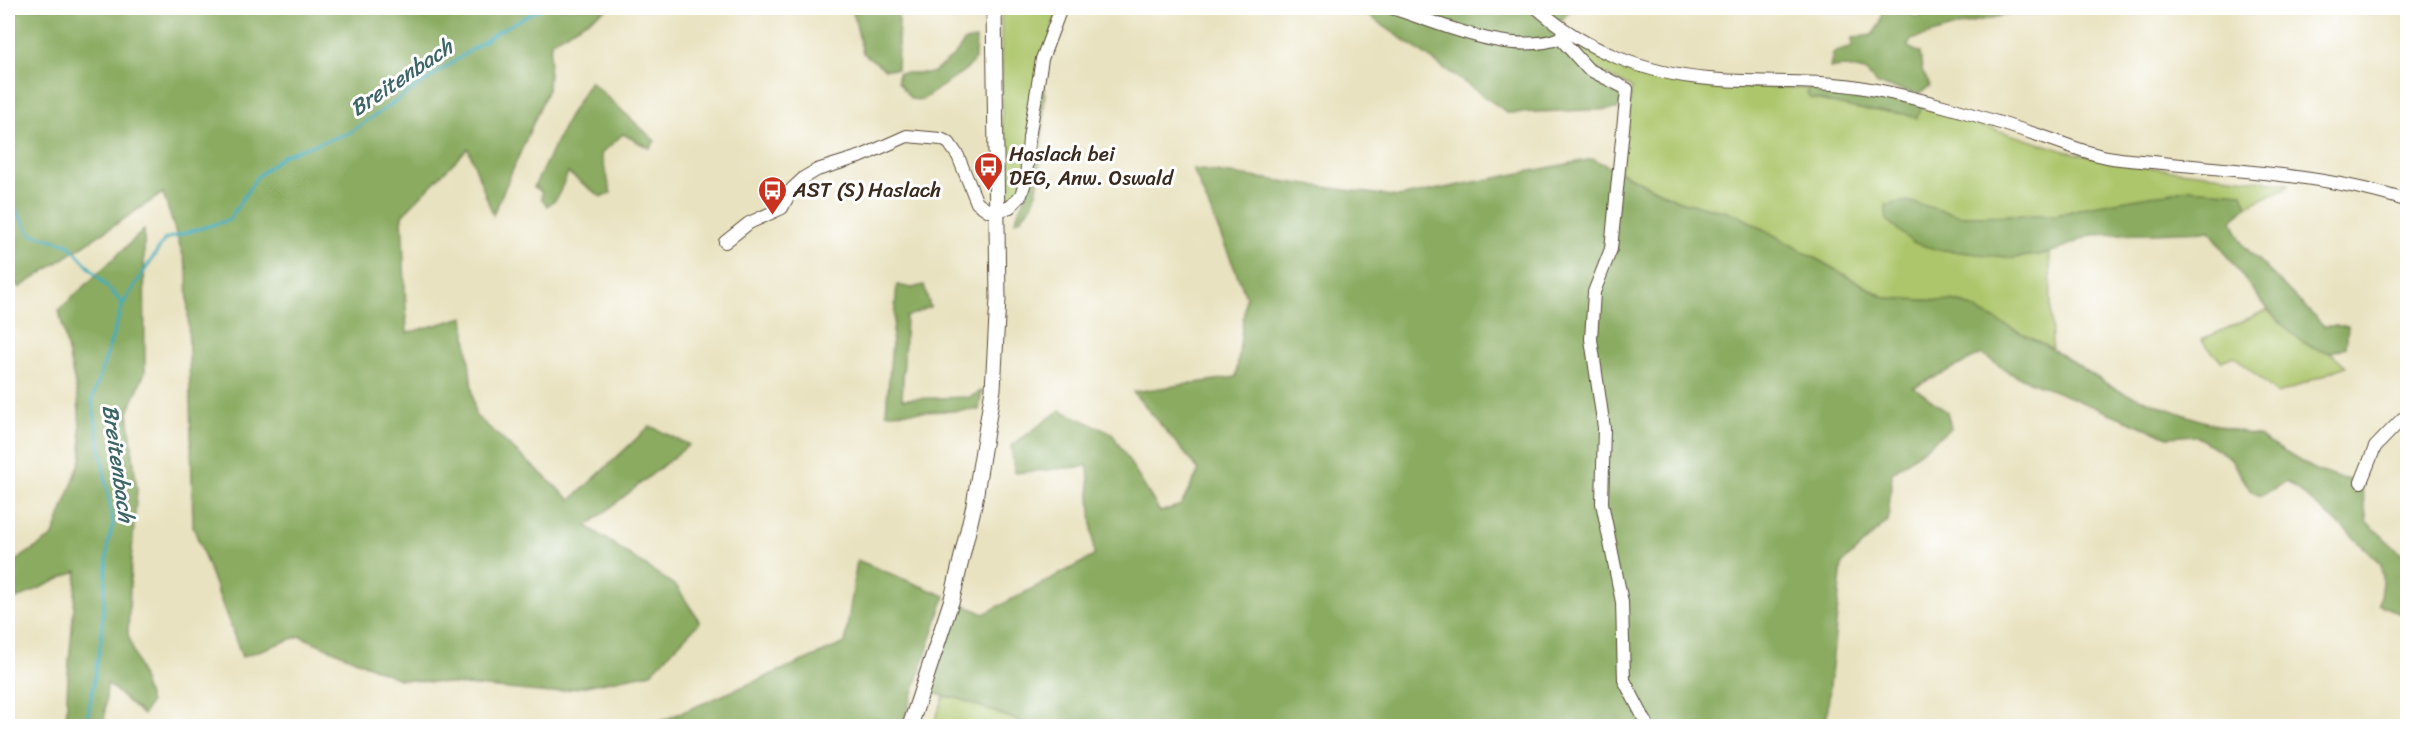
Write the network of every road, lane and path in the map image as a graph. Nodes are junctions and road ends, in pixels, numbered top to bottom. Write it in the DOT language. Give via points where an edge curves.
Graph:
graph roads {
  1 [pos="994,8"];
  2 [pos="1061,8"];
  3 [pos="1392,8"];
  4 [pos="1536,8"];
  5 [pos="1562,34"];
  6 [pos="2408,201"];
  7 [pos="996,212"];
  8 [pos="725,242"];
  9 [pos="2408,417"];
  10 [pos="2361,482"];
  11 [pos="910,726"];
  12 [pos="1648,726"];
  1 -- 7 [label="main road"];
  2 -- 7 [label="street" via="1042,59 1021,195 1010,207"];
  3 -- 5 [label="street" via="1499,42 1545,43"];
  4 -- 5 [label="street"];
  5 -- 6 [label="street" via="1626,62 1660,71 1709,79 1824,82 1860,87 1946,106 2106,157 2298,177 2378,191"];
  5 -- 12 [label="street" via="1588,69 1628,89 1611,249 1594,292 1591,339 1604,428 1602,503 1622,602 1624,680"];
  7 -- 8 [label="street" via="977,203 949,143 907,136 805,177 792,189 783,208 749,223"];
  7 -- 11 [label="main road" via="998,299 993,389 976,493 952,599"];
  9 -- 10 [label="street" via="2375,447"];
}
